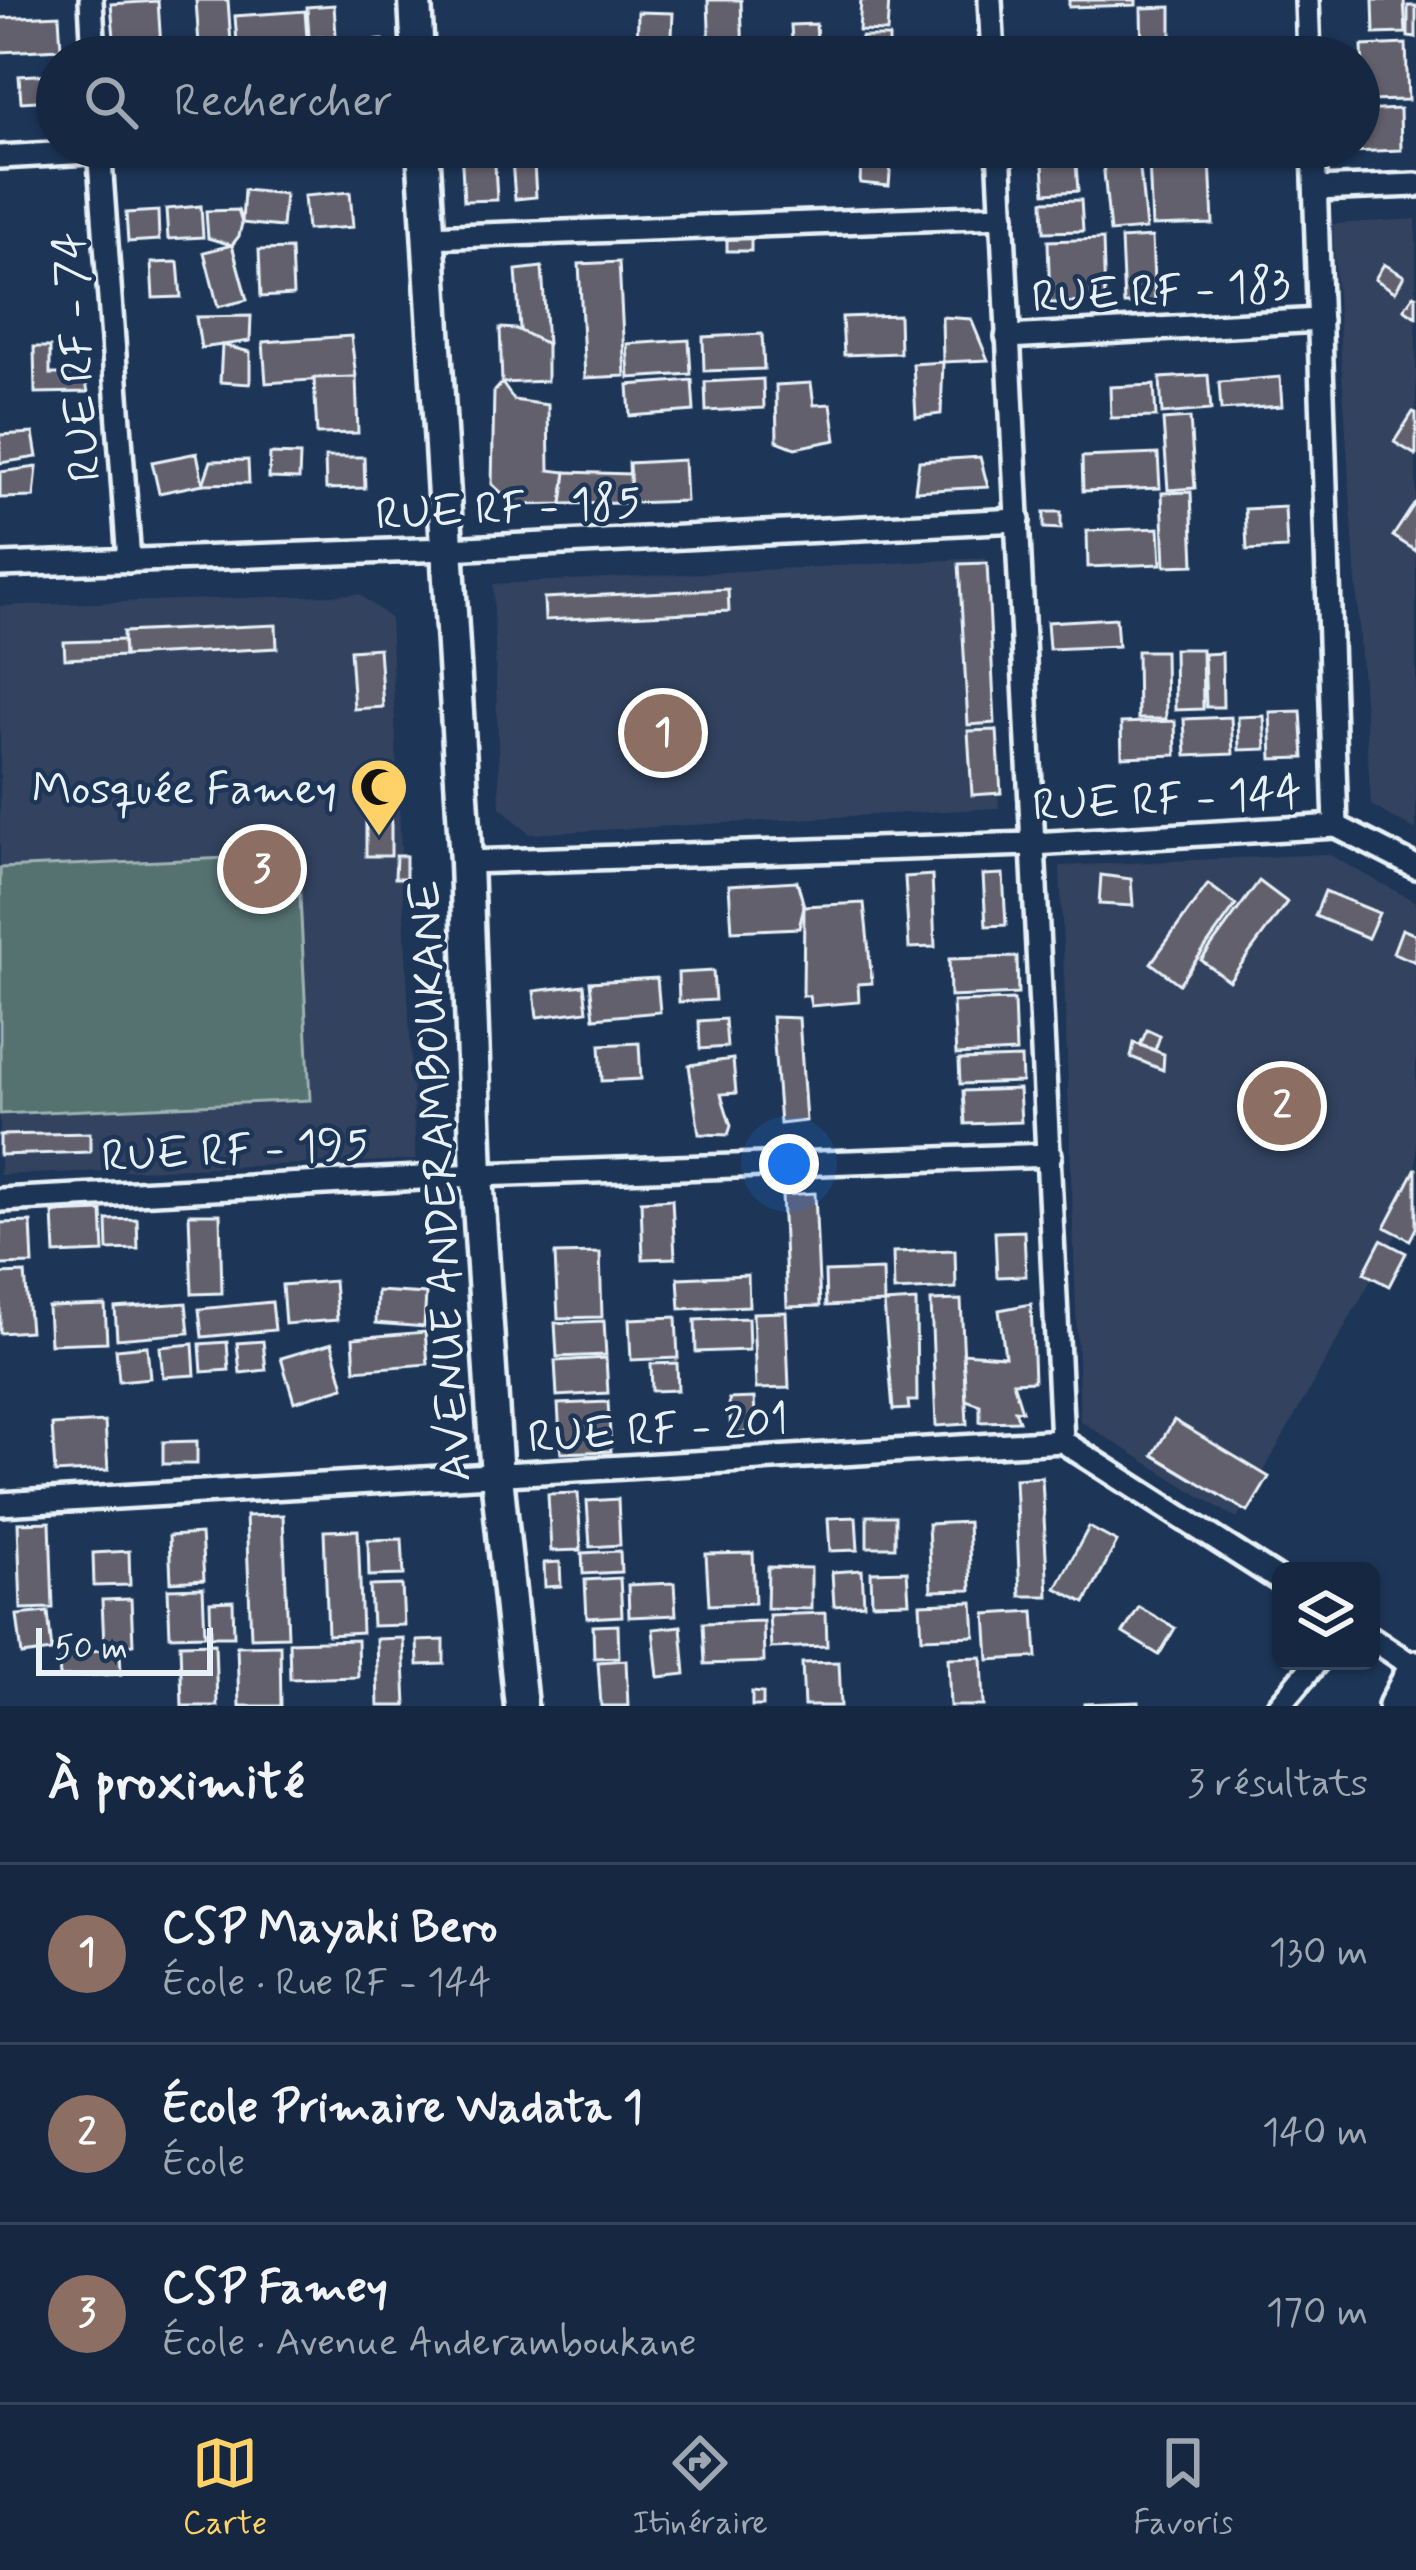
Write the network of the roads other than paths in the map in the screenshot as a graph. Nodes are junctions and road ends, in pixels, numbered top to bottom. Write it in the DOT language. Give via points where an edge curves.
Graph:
graph roads {
  1 [pos="91,0"];
  2 [pos="415,0"];
  3 [pos="990,0"];
  4 [pos="1306,0"];
  5 [pos="93,36"];
  6 [pos="417,36"];
  7 [pos="993,36"];
  8 [pos="1309,36"];
  9 [pos="36,155"];
  10 [pos="0,158"];
  11 [pos="101,168"];
  12 [pos="423,168"];
  13 [pos="1001,168"];
  14 [pos="1315,168"];
  15 [pos="1416,185"];
  16 [pos="1316,189"];
  17 [pos="1004,216"];
  18 [pos="428,237"];
  19 [pos="1320,320"];
  20 [pos="1007,337"];
  21 [pos="1018,520"];
  22 [pos="447,549"];
  23 [pos="129,561"];
  24 [pos="0,565"];
  25 [pos="1336,826"];
  26 [pos="1034,844"];
  27 [pos="466,862"];
  28 [pos="1416,867"];
  29 [pos="1050,1155"];
  30 [pos="478,1174"];
  31 [pos="0,1200"];
  32 [pos="1062,1441"];
  33 [pos="497,1476"];
  34 [pos="0,1504"];
  35 [pos="1272,1575"];
  36 [pos="1380,1644"];
  37 [pos="1416,1668"];
  38 [pos="1309,1670"];
  39 [pos="520,1706"];
  40 [pos="1279,1706"];
  41 [pos="1396,1706"];
  1 -- 5 [label="street"];
  2 -- 6 [label="street"];
  3 -- 7 [label="street"];
  4 -- 8 [label="street"];
  9 -- 10 [label="street"];
  11 -- 23 [label="street, RUE RF - 74"];
  12 -- 18 [label="street, AVENUE ANDERAMBOUKANE"];
  13 -- 17 [label="street"];
  14 -- 16 [label="street, RUE RF - 144"];
  15 -- 16 [label="street"];
  16 -- 19 [label="street, RUE RF - 144"];
  17 -- 18 [label="street"];
  17 -- 20 [label="street"];
  18 -- 22 [label="street, AVENUE ANDERAMBOUKANE"];
  19 -- 20 [label="street, RUE RF - 183"];
  19 -- 25 [label="street, RUE RF - 144"];
  20 -- 21 [label="street"];
  21 -- 22 [label="street, RUE RF - 185"];
  21 -- 26 [label="street"];
  22 -- 23 [label="street, RUE RF - 185"];
  22 -- 27 [label="street, AVENUE ANDERAMBOUKANE"];
  23 -- 24 [label="street, RUE RF - 185"];
  25 -- 26 [label="street, RUE RF - 144"];
  25 -- 28 [label="street"];
  26 -- 27 [label="street, RUE RF - 144"];
  26 -- 29 [label="street"];
  27 -- 30 [label="street, AVENUE ANDERAMBOUKANE"];
  29 -- 30 [label="street, RUE RF - 195"];
  29 -- 32 [label="street"];
  30 -- 31 [label="street, RUE RF - 195"];
  30 -- 33 [label="street, AVENUE ANDERAMBOUKANE"];
  32 -- 33 [label="street, RUE RF - 201"];
  32 -- 35 [label="street"];
  33 -- 34 [label="street, RUE RF - 201"];
  33 -- 39 [label="street, AVENUE ANDERAMBOUKANE"];
  36 -- 37 [label="street"];
  37 -- 41 [label="main road"];
  38 -- 40 [label="street"];
}
